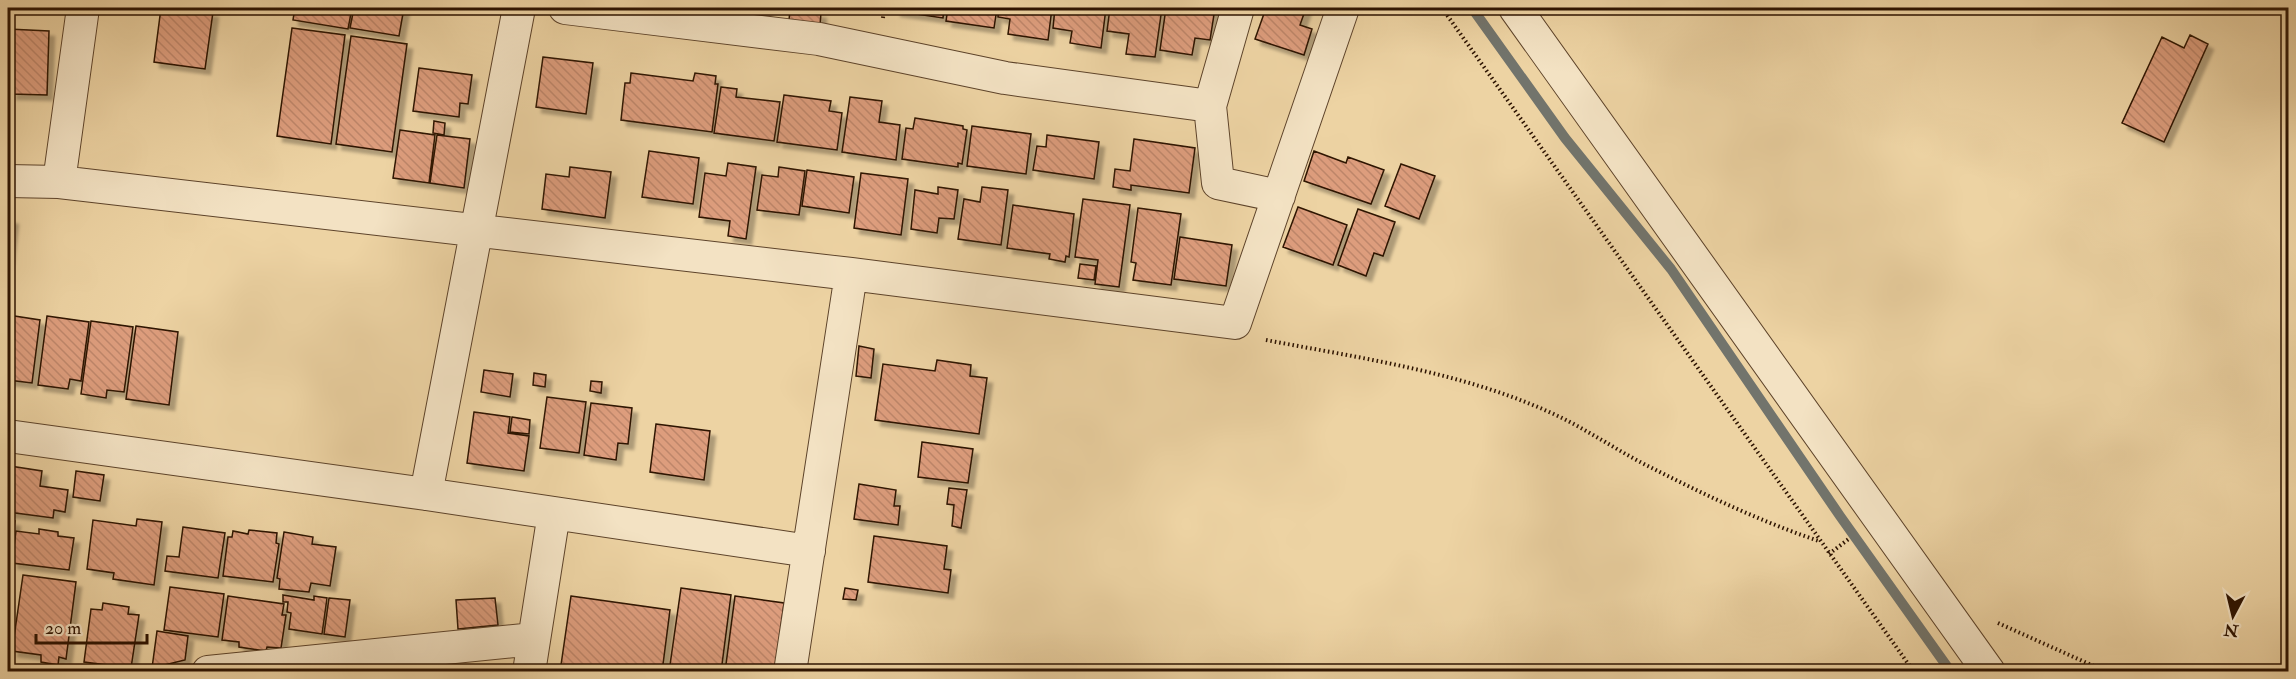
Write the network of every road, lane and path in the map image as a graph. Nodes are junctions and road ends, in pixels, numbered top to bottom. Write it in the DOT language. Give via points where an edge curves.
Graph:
graph roads {
  1 [pos="83,8"];
  2 [pos="519,8"];
  3 [pos="565,8"];
  4 [pos="1239,8"];
  5 [pos="1343,8"];
  6 [pos="1442,8"];
  7 [pos="1515,8"];
  8 [pos="1210,106"];
  9 [pos="8,181"];
  10 [pos="58,182"];
  11 [pos="1279,196"];
  12 [pos="477,229"];
  13 [pos="851,274"];
  14 [pos="1235,323"];
  15 [pos="8,436"];
  16 [pos="426,494"];
  17 [pos="554,513"];
  18 [pos="1819,541"];
  19 [pos="1835,550"];
  20 [pos="809,551"];
  21 [pos="1829,554"];
  22 [pos="1949,614"];
  23 [pos="534,639"];
  24 [pos="208,672"];
  25 [pos="529,672"];
  26 [pos="790,672"];
  27 [pos="1914,672"];
  28 [pos="1989,672"];
  29 [pos="2107,672"];
  1 -- 10 [label="street"];
  2 -- 12 [label="street"];
  3 -- 8 [label="street" via="819,39 1005,78"];
  4 -- 8 [label="street"];
  5 -- 11 [label="street"];
  6 -- 18 [label="path"];
  7 -- 22 [label="street"];
  8 -- 11 [label="street" via="1218,183"];
  9 -- 10 [label="street"];
  10 -- 12 [label="street"];
  11 -- 14 [label="street"];
  12 -- 13 [label="street"];
  12 -- 16 [label="street"];
  13 -- 14 [label="street"];
  13 -- 20 [label="street"];
  14 -- 18 [label="path" via="1246,337 1420,369 1508,395 1560,418 1651,468 1785,530"];
  15 -- 16 [label="street"];
  16 -- 17 [label="street"];
  17 -- 20 [label="street"];
  17 -- 23 [label="street"];
  18 -- 21 [label="path"];
  19 -- 21 [label="path"];
  20 -- 26 [label="street"];
  21 -- 27 [label="path"];
  22 -- 28 [label="street"];
  22 -- 29 [label="path" via="1960,606"];
  23 -- 24 [label="street"];
  23 -- 25 [label="street"];
}
